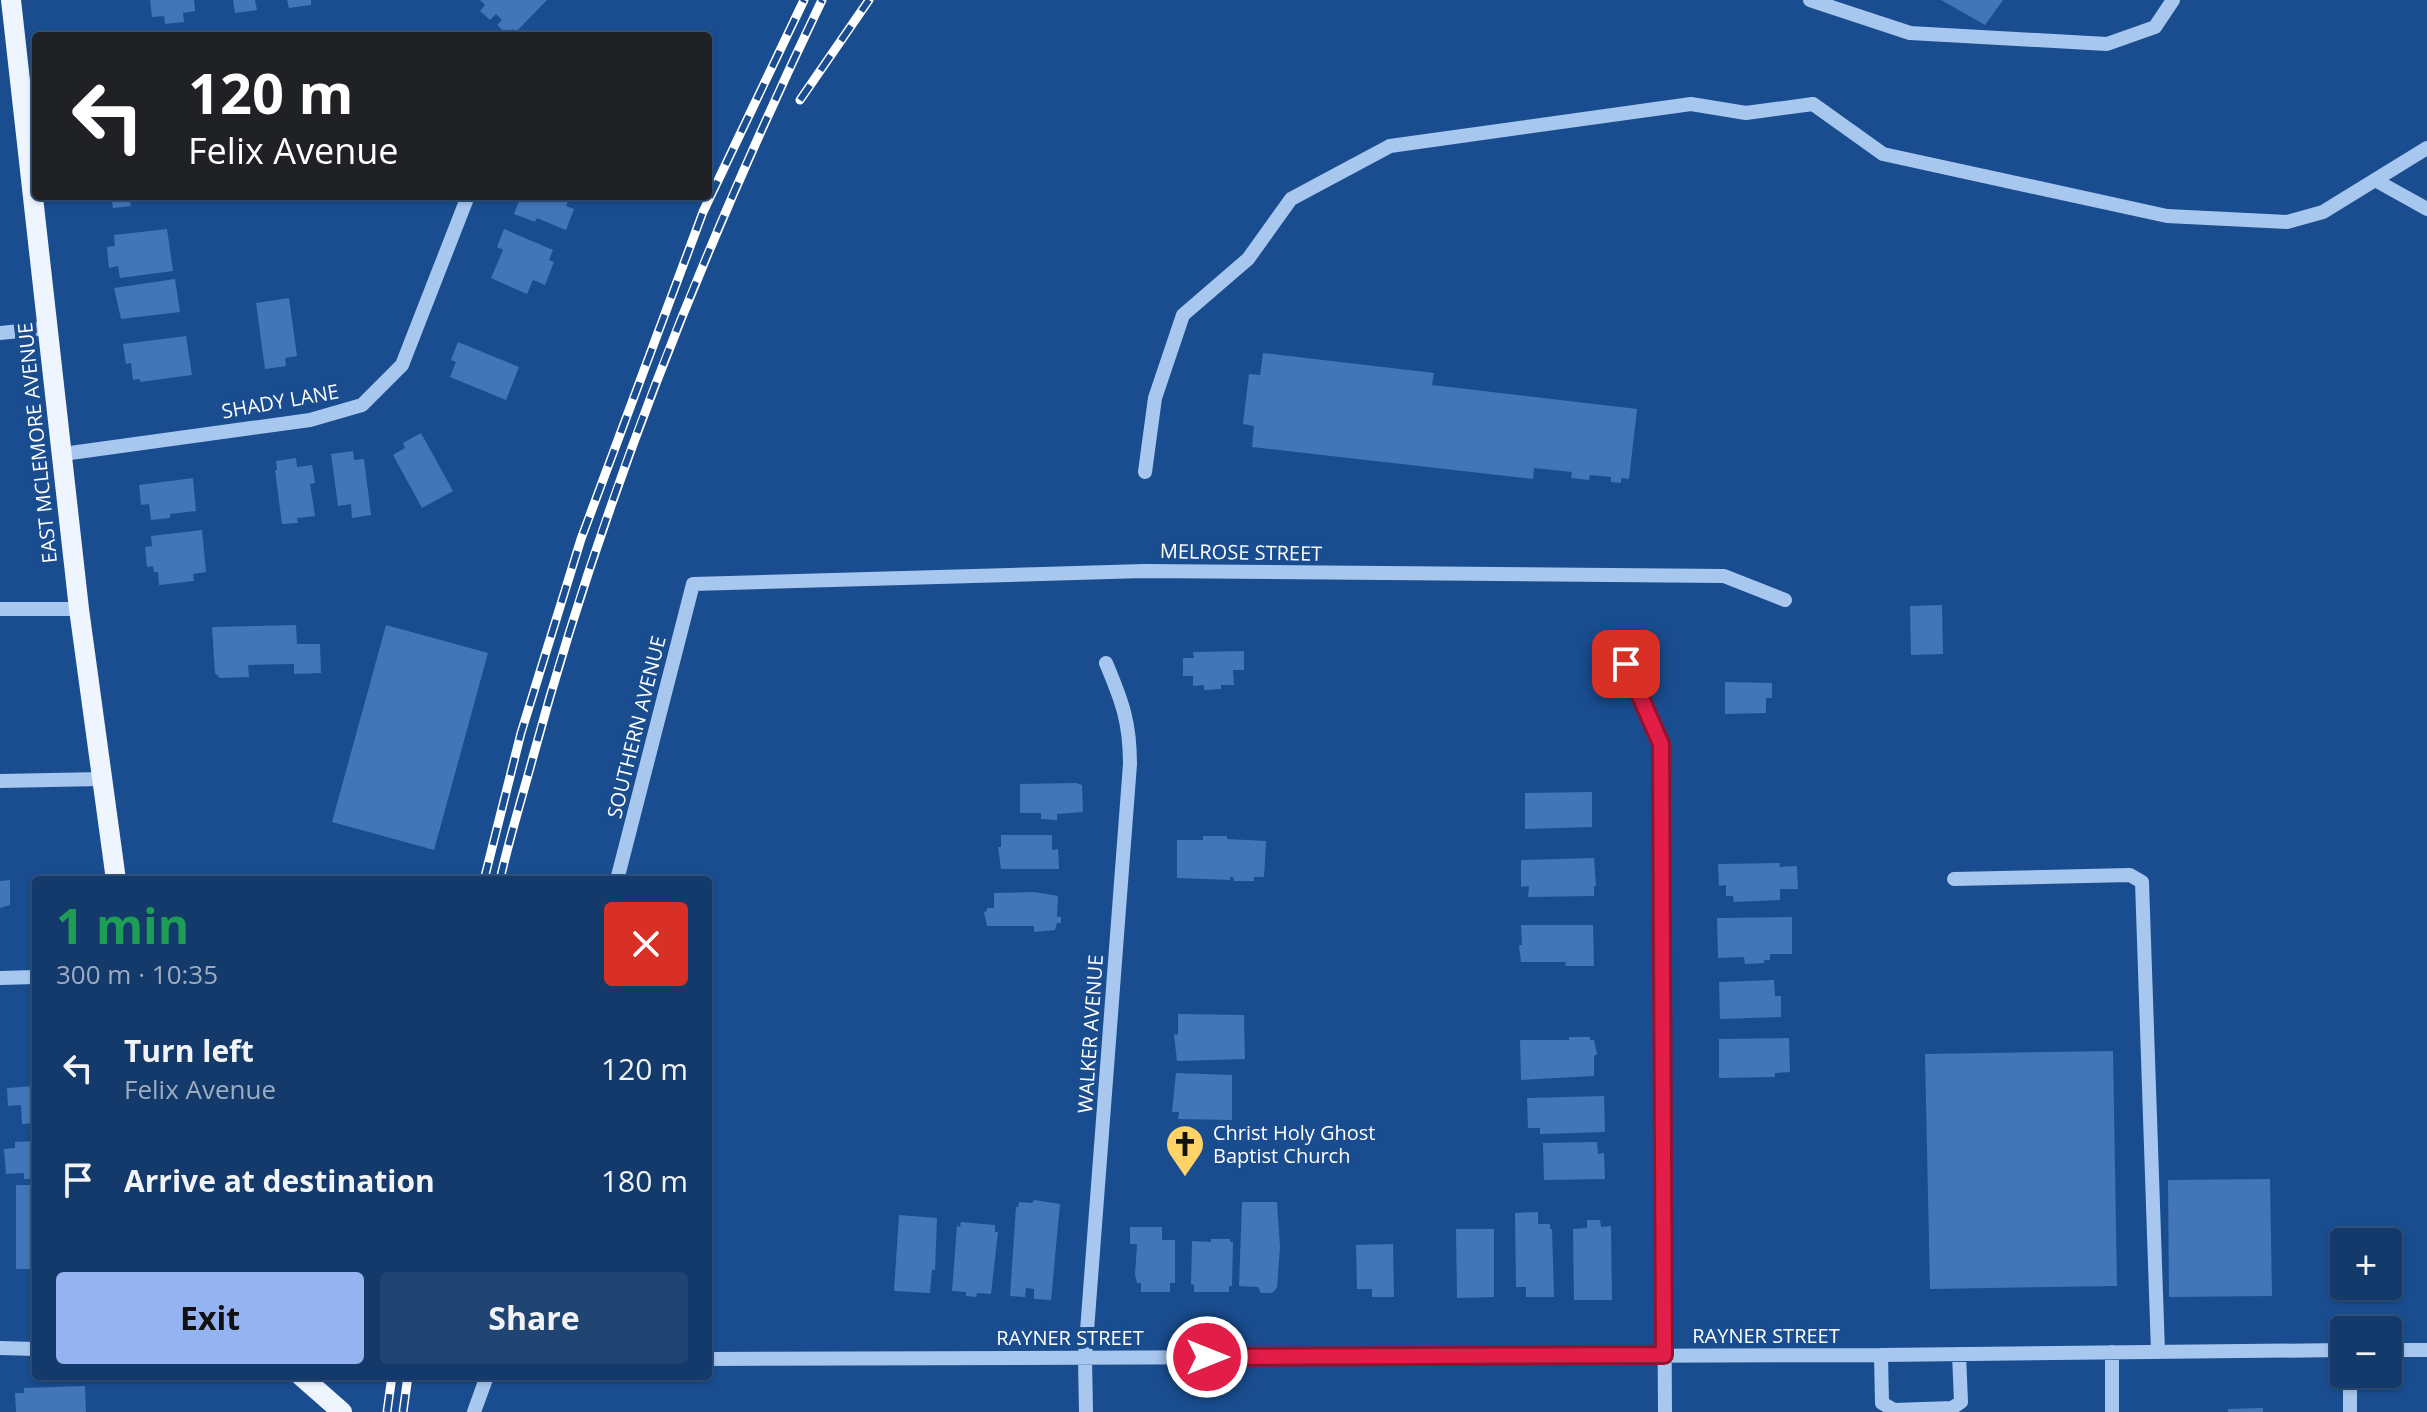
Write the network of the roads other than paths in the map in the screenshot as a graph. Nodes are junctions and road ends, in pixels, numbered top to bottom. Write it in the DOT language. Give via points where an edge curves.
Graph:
graph roads {
  1 [pos="11,0"];
  2 [pos="1810,0"];
  3 [pos="2173,0"];
  4 [pos="28,92"];
  5 [pos="32,139"];
  6 [pos="2427,148"];
  7 [pos="2375,180"];
  8 [pos="37,200"];
  9 [pos="466,200"];
  10 [pos="2427,209"];
  11 [pos="48,328"];
  12 [pos="0,333"];
  13 [pos="63,454"];
  14 [pos="1145,472"];
  15 [pos="693,584"];
  16 [pos="1785,600"];
  17 [pos="0,609"];
  18 [pos="79,609"];
  19 [pos="1106,663"];
  20 [pos="1626,664"];
  21 [pos="102,779"];
  22 [pos="0,781"];
  23 [pos="115,876"];
  24 [pos="618,876"];
  25 [pos="1954,879"];
  26 [pos="32,977"];
  27 [pos="0,978"];
  28 [pos="0,1348"];
  29 [pos="32,1349"];
  30 [pos="2330,1350"];
  31 [pos="2402,1350"];
  32 [pos="2427,1350"];
  33 [pos="2112,1352"];
  34 [pos="2158,1352"];
  35 [pos="1959,1354"];
  36 [pos="1664,1355"];
  37 [pos="1881,1355"];
  38 [pos="1085,1357"];
  39 [pos="712,1359"];
  40 [pos="306,1380"];
  41 [pos="486,1380"];
  42 [pos="2350,1388"];
  43 [pos="342,1412"];
  44 [pos="474,1412"];
  45 [pos="1086,1412"];
  46 [pos="1665,1412"];
  47 [pos="2112,1412"];
  48 [pos="2350,1412"];
  1 -- 4 [label="main road, EAST MCLEMORE AVENUE"];
  2 -- 3 [label="street" via="1910,33 2107,44 2155,27"];
  4 -- 5 [label="main road, EAST MCLEMORE AVENUE"];
  6 -- 7 [label="street"];
  7 -- 10 [label="street"];
  7 -- 14 [label="street" via="2323,212 2287,222 2167,216 1883,154 1813,104 1746,113 1691,104 1390,146 1291,199 1248,259 1183,315 1155,398"];
  8 -- 11 [label="main road, EAST MCLEMORE AVENUE"];
  9 -- 13 [label="street, SHADY LANE" via="402,365 362,405 310,420"];
  11 -- 12 [label="street"];
  11 -- 13 [label="main road, EAST MCLEMORE AVENUE"];
  13 -- 18 [label="main road, EAST MCLEMORE AVENUE"];
  15 -- 16 [label="street, MELROSE STREET" via="1144,571 1724,576"];
  15 -- 24 [label="street, SOUTHERN AVENUE"];
  17 -- 18 [label="street"];
  18 -- 21 [label="main road, EAST MCLEMORE AVENUE"];
  19 -- 38 [label="street, WALKER AVENUE" via="1125,706 1130,764"];
  20 -- 36 [label="street" via="1661,744"];
  21 -- 22 [label="street"];
  21 -- 23 [label="main road, EAST MCLEMORE AVENUE"];
  25 -- 34 [label="street" via="2130,875 2142,882"];
  26 -- 27 [label="street"];
  28 -- 29 [label="street"];
  30 -- 34 [label="street, RAYNER STREET"];
  31 -- 32 [label="street"];
  33 -- 34 [label="street, RAYNER STREET"];
  33 -- 35 [label="street, RAYNER STREET"];
  33 -- 47 [label="street"];
  35 -- 37 [label="street, RAYNER STREET"];
  35 -- 37 [label="street" via="1961,1402 1952,1408 1894,1410 1882,1403"];
  36 -- 37 [label="street, RAYNER STREET"];
  36 -- 38 [label="street, RAYNER STREET"];
  36 -- 46 [label="street"];
  38 -- 39 [label="street, RAYNER STREET"];
  38 -- 45 [label="street, WALKER AVENUE"];
  40 -- 43 [label="main road"];
  41 -- 44 [label="street"];
  42 -- 48 [label="street"];
}
